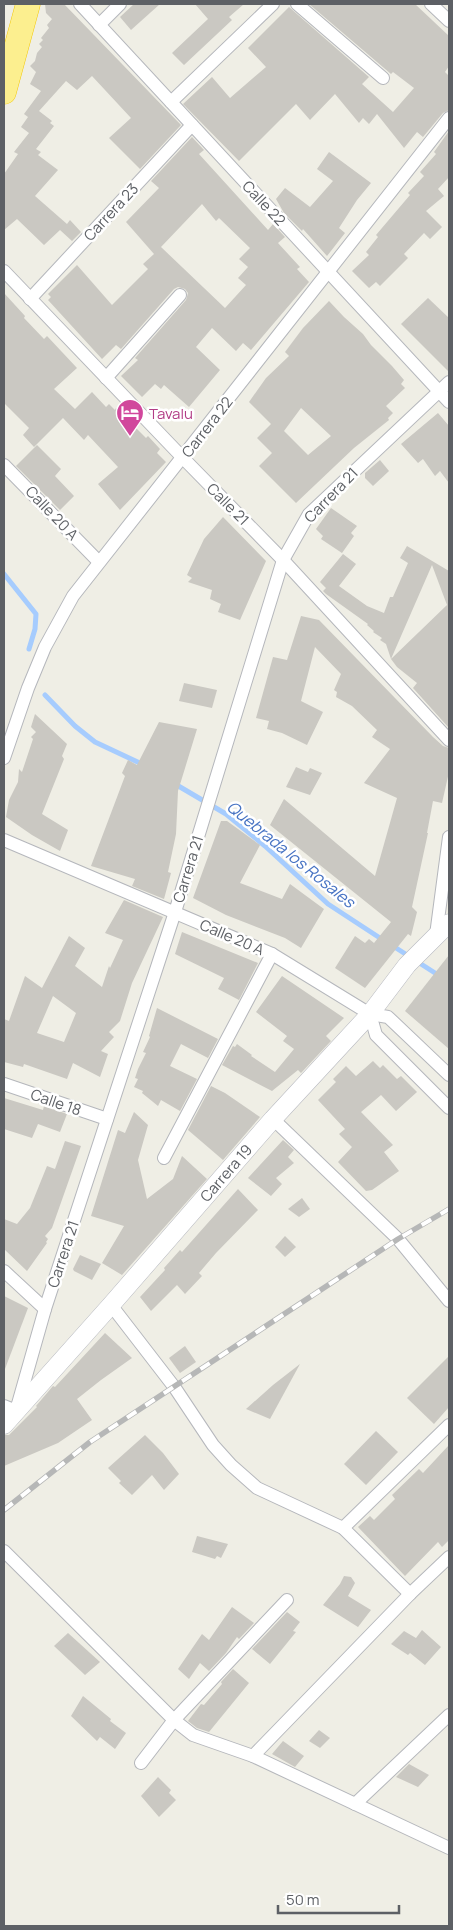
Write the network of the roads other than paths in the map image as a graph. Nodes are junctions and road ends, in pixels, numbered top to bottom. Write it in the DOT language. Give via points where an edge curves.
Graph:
graph roads {
  1 [pos="28,4"];
  2 [pos="80,4"];
  3 [pos="120,4"];
  4 [pos="273,4"];
  5 [pos="297,4"];
  6 [pos="431,4"];
  7 [pos="449,21"];
  8 [pos="99,25"];
  9 [pos="382,78"];
  10 [pos="4,92"];
  11 [pos="171,102"];
  12 [pos="449,118"];
  13 [pos="192,125"];
  14 [pos="4,271"];
  15 [pos="328,272"];
  16 [pos="180,295"];
  17 [pos="30,299"];
  18 [pos="106,378"];
  19 [pos="449,382"];
  20 [pos="438,390"];
  21 [pos="449,402"];
  22 [pos="183,458"];
  23 [pos="4,465"];
  24 [pos="283,560"];
  25 [pos="99,562"];
  26 [pos="449,740"];
  27 [pos="6,744"];
  28 [pos="4,758"];
  29 [pos="449,837"];
  30 [pos="4,840"];
  31 [pos="175,912"];
  32 [pos="449,923"];
  33 [pos="432,938"];
  34 [pos="272,954"];
  35 [pos="370,1014"];
  36 [pos="449,1075"];
  37 [pos="4,1084"];
  38 [pos="447,1102"];
  39 [pos="107,1119"];
  40 [pos="273,1119"];
  41 [pos="164,1158"];
  42 [pos="4,1271"];
  43 [pos="449,1301"];
  44 [pos="111,1306"];
  45 [pos="45,1309"];
  46 [pos="10,1409"];
  47 [pos="4,1425"];
  48 [pos="449,1425"];
  49 [pos="343,1528"];
  50 [pos="4,1551"];
  51 [pos="449,1556"];
  52 [pos="410,1594"];
  53 [pos="286,1600"];
  54 [pos="449,1715"];
  55 [pos="174,1720"];
  56 [pos="253,1756"];
  57 [pos="141,1763"];
  58 [pos="355,1804"];
  59 [pos="449,1848"];
  1 -- 10 [label="highway"];
  2 -- 8 [label="street, Calle 22"];
  3 -- 8 [label="street"];
  4 -- 11 [label="street"];
  5 -- 9 [label="street"];
  6 -- 7 [label="street"];
  8 -- 11 [label="street, Calle 22"];
  11 -- 13 [label="street, Calle 22"];
  12 -- 15 [label="street, Carrera 22"];
  13 -- 15 [label="street, Calle 22"];
  13 -- 17 [label="street, Carrera 23"];
  14 -- 17 [label="street, Calle 21"];
  15 -- 20 [label="street, Calle 22"];
  15 -- 22 [label="street, Carrera 22"];
  16 -- 18 [label="street"];
  17 -- 18 [label="street, Calle 21"];
  18 -- 22 [label="street, Calle 21"];
  19 -- 20 [label="street, Carrera 21"];
  20 -- 21 [label="street, Calle 22"];
  20 -- 24 [label="street, Carrera 21" via="309,514"];
  22 -- 24 [label="street, Calle 21"];
  22 -- 25 [label="street, Carrera 22"];
  23 -- 25 [label="street, Calle 20 A"];
  24 -- 26 [label="street, Calle 21"];
  24 -- 31 [label="street, Carrera 21"];
  25 -- 27 [label="street, Carrera 22" via="73,596 45,647"];
  27 -- 28 [label="street, Carrera 22"];
  29 -- 33 [label="street"];
  30 -- 31 [label="street, Calle 20 A"];
  31 -- 34 [label="street, Calle 20 A"];
  31 -- 39 [label="street, Carrera 21"];
  32 -- 33 [label="street, Carrera 19"];
  33 -- 35 [label="street, Carrera 19"];
  34 -- 35 [label="street, Calle 20 A"];
  34 -- 41 [label="street"];
  35 -- 36 [label="street, Calle 20 A" via="388,1017"];
  35 -- 38 [label="street" via="376,1035"];
  35 -- 40 [label="street, Carrera 19"];
  37 -- 39 [label="street, Calle 18"];
  39 -- 45 [label="street, Carrera 21"];
  40 -- 43 [label="street" via="398,1239"];
  40 -- 44 [label="street, Carrera 19"];
  42 -- 45 [label="street"];
  44 -- 46 [label="street, Carrera 19"];
  44 -- 49 [label="street" via="231,1465 257,1488"];
  45 -- 46 [label="street, Carrera 21"];
  46 -- 47 [label="street, Carrera 19"];
  48 -- 49 [label="street"];
  49 -- 52 [label="street"];
  50 -- 55 [label="street"];
  51 -- 52 [label="street"];
  52 -- 56 [label="street"];
  53 -- 55 [label="street"];
  54 -- 58 [label="street"];
  55 -- 56 [label="street" via="193,1735"];
  55 -- 57 [label="street"];
  56 -- 58 [label="street"];
  58 -- 59 [label="street"];
}
